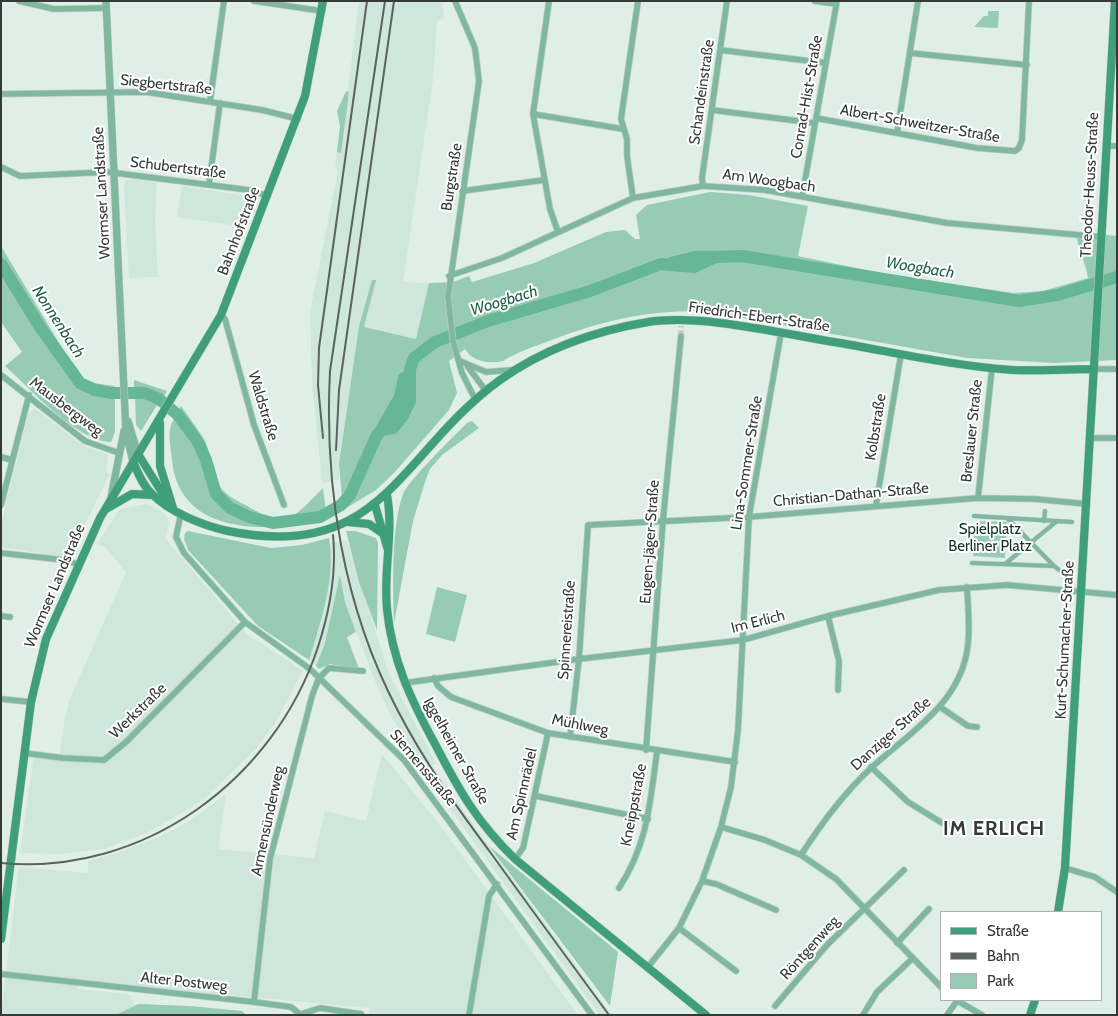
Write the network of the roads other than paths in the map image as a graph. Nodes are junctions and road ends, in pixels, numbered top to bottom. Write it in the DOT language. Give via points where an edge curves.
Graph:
graph roads {
  1 [pos="19,1"];
  2 [pos="224,1"];
  3 [pos="254,1"];
  4 [pos="323,1"];
  5 [pos="455,1"];
  6 [pos="549,1"];
  7 [pos="638,1"];
  8 [pos="727,1"];
  9 [pos="815,1"];
  10 [pos="918,1"];
  11 [pos="1029,1"];
  12 [pos="1115,1"];
  13 [pos="837,3"];
  14 [pos="106,5"];
  15 [pos="322,11"];
  16 [pos="720,50"];
  17 [pos="910,53"];
  18 [pos="826,63"];
  19 [pos="1027,65"];
  20 [pos="110,92"];
  21 [pos="1,94"];
  22 [pos="210,101"];
  23 [pos="220,103"];
  24 [pos="712,110"];
  25 [pos="533,114"];
  26 [pos="298,119"];
  27 [pos="815,120"];
  28 [pos="623,129"];
  29 [pos="897,133"];
  30 [pos="1106,146"];
  31 [pos="1117,146"];
  32 [pos="1,168"];
  33 [pos="114,172"];
  34 [pos="544,180"];
  35 [pos="209,184"];
  36 [pos="703,186"];
  37 [pos="462,191"];
  38 [pos="268,196"];
  39 [pos="802,196"];
  40 [pos="633,198"];
  41 [pos="558,232"];
  42 [pos="1101,237"];
  43 [pos="449,276"];
  44 [pos="221,315"];
  45 [pos="781,333"];
  46 [pos="680,336"];
  47 [pos="901,354"];
  48 [pos="458,358"];
  49 [pos="466,366"];
  50 [pos="992,368"];
  51 [pos="517,369"];
  52 [pos="1117,369"];
  53 [pos="1094,370"];
  54 [pos="1,375"];
  55 [pos="486,391"];
  56 [pos="29,395"];
  57 [pos="475,399"];
  58 [pos="126,414"];
  59 [pos="162,416"];
  60 [pos="1090,438"];
  61 [pos="1117,438"];
  62 [pos="120,453"];
  63 [pos="138,454"];
  64 [pos="1,457"];
  65 [pos="12,460"];
  66 [pos="133,462"];
  67 [pos="152,495"];
  68 [pos="387,495"];
  69 [pos="112,497"];
  70 [pos="978,498"];
  71 [pos="2,502"];
  72 [pos="1087,504"];
  73 [pos="284,505"];
  74 [pos="375,505"];
  75 [pos="876,505"];
  76 [pos="173,508"];
  77 [pos="104,510"];
  78 [pos="1045,512"];
  79 [pos="181,514"];
  80 [pos="974,516"];
  81 [pos="749,517"];
  82 [pos="1007,518"];
  83 [pos="663,520"];
  84 [pos="1044,521"];
  85 [pos="346,522"];
  86 [pos="1057,522"];
  87 [pos="1072,522"];
  88 [pos="588,524"];
  89 [pos="382,533"];
  90 [pos="1031,543"];
  91 [pos="387,549"];
  92 [pos="1,553"];
  93 [pos="972,563"];
  94 [pos="77,564"];
  95 [pos="1004,564"];
  96 [pos="1054,566"];
  97 [pos="1067,576"];
  98 [pos="967,587"];
  99 [pos="1082,591"];
  100 [pos="1117,595"];
  101 [pos="1,616"];
  102 [pos="828,616"];
  103 [pos="10,617"];
  104 [pos="245,622"];
  105 [pos="743,640"];
  106 [pos="655,649"];
  107 [pos="579,659"];
  108 [pos="363,671"];
  109 [pos="319,678"];
  110 [pos="434,678"];
  111 [pos="404,683"];
  112 [pos="838,690"];
  113 [pos="1,699"];
  114 [pos="31,702"];
  115 [pos="940,707"];
  116 [pos="977,727"];
  117 [pos="548,733"];
  118 [pos="570,737"];
  119 [pos="646,750"];
  120 [pos="657,752"];
  121 [pos="24,753"];
  122 [pos="735,762"];
  123 [pos="871,768"];
  124 [pos="536,796"];
  125 [pos="648,819"];
  126 [pos="947,826"];
  127 [pos="721,827"];
  128 [pos="800,855"];
  129 [pos="515,859"];
  130 [pos="1066,868"];
  131 [pos="904,870"];
  132 [pos="702,881"];
  133 [pos="497,884"];
  134 [pos="619,888"];
  135 [pos="1117,892"];
  136 [pos="864,909"];
  137 [pos="929,909"];
  138 [pos="776,910"];
  139 [pos="1058,911"];
  140 [pos="679,928"];
  141 [pos="1,938"];
  142 [pos="897,943"];
  143 [pos="913,958"];
  144 [pos="648,966"];
  145 [pos="736,971"];
  146 [pos="1,974"];
  147 [pos="940,986"];
  148 [pos="956,1001"];
  149 [pos="959,1001"];
  150 [pos="1035,1001"];
  151 [pos="254,1002"];
  152 [pos="776,1006"];
  153 [pos="361,1014"];
  154 [pos="301,1015"];
  155 [pos="469,1015"];
  156 [pos="592,1015"];
  157 [pos="706,1015"];
  158 [pos="863,1015"];
  159 [pos="947,1015"];
  160 [pos="982,1015"];
  161 [pos="1030,1015"];
  1 -- 14 [label="street" via="54,9"];
  2 -- 22 [label="street"];
  3 -- 15 [label="street"];
  4 -- 15 [label="main road, Bahnhofstraße"];
  5 -- 37 [label="street, Burgstraße" via="479,66 476,108"];
  6 -- 25 [label="street"];
  7 -- 28 [label="street" via="621,119"];
  8 -- 16 [label="street, Schandeinstraße"];
  9 -- 13 [label="street"];
  10 -- 17 [label="street"];
  11 -- 19 [label="street"];
  12 -- 30 [label="main road, Theodor-Heuss-Straße"];
  13 -- 18 [label="street, Conrad-Hist-Straße"];
  14 -- 20 [label="street, Wormser Landstraße"];
  15 -- 26 [label="main road, Bahnhofstraße" via="309,82"];
  16 -- 18 [label="street"];
  16 -- 24 [label="street, Schandeinstraße"];
  17 -- 19 [label="street"];
  17 -- 29 [label="street"];
  18 -- 27 [label="street, Conrad-Hist-Straße"];
  19 -- 29 [label="street, Albert-Schweitzer-Straße" via="1019,148 1010,152 1000,151"];
  20 -- 21 [label="street, Siegbertstraße"];
  20 -- 22 [label="street, Siegbertstraße" via="146,92"];
  20 -- 33 [label="street, Wormser Landstraße"];
  22 -- 23 [label="street, Siegbertstraße"];
  23 -- 26 [label="street, Siegbertstraße"];
  23 -- 35 [label="street"];
  24 -- 27 [label="street, Albert-Schweitzer-Straße"];
  24 -- 36 [label="street, Schandeinstraße"];
  25 -- 28 [label="street"];
  25 -- 34 [label="street"];
  26 -- 38 [label="main road, Bahnhofstraße"];
  27 -- 29 [label="street, Albert-Schweitzer-Straße"];
  27 -- 39 [label="street, Conrad-Hist-Straße"];
  28 -- 40 [label="street" via="627,139"];
  30 -- 31 [label="street"];
  30 -- 42 [label="main road, Theodor-Heuss-Straße"];
  32 -- 33 [label="street, Schubertstraße" via="20,176"];
  33 -- 35 [label="street, Schubertstraße"];
  33 -- 58 [label="street, Wormser Landstraße"];
  34 -- 37 [label="street"];
  34 -- 41 [label="street"];
  35 -- 38 [label="street, Schubertstraße"];
  36 -- 39 [label="street, Am Woogbach" via="751,188"];
  36 -- 40 [label="street, Am Woogbach"];
  37 -- 43 [label="street, Burgstraße"];
  38 -- 44 [label="main road, Bahnhofstraße"];
  39 -- 42 [label="street, Am Woogbach" via="947,223"];
  40 -- 41 [label="street, Am Woogbach"];
  41 -- 43 [label="street, Am Woogbach" via="502,258"];
  42 -- 53 [label="main road, Theodor-Heuss-Straße"];
  43 -- 48 [label="street, Burgstraße" via="450,328"];
  44 -- 59 [label="main road, Bahnhofstraße"];
  44 -- 73 [label="street, Waldstraße" via="225,319 254,425"];
  45 -- 47 [label="main road, Friedrich-Ebert-Straße"];
  45 -- 51 [label="main road, Friedrich-Ebert-Straße" via="648,322 594,333 547,351"];
  45 -- 81 [label="street, Lina-Sommer-Straße"];
  46 -- 83 [label="street, Eugen-Jäger-Straße"];
  47 -- 50 [label="main road, Friedrich-Ebert-Straße"];
  47 -- 75 [label="street, Kolbstraße"];
  48 -- 49 [label="street"];
  48 -- 57 [label="street, Burgstraße"];
  49 -- 51 [label="street" via="486,372"];
  49 -- 55 [label="street"];
  50 -- 53 [label="main road, Friedrich-Ebert-Straße"];
  50 -- 70 [label="street, Breslauer Straße"];
  51 -- 55 [label="main road, Friedrich-Ebert-Straße"];
  52 -- 53 [label="street, Friedrich-Ebert-Straße"];
  53 -- 60 [label="main road, Kurt-Schumacher-Straße"];
  54 -- 56 [label="street, Mausbergweg"];
  55 -- 57 [label="main road, Friedrich-Ebert-Straße"];
  56 -- 62 [label="street, Mausbergweg" via="85,441"];
  56 -- 65 [label="street"];
  57 -- 68 [label="main road, Friedrich-Ebert-Straße"];
  58 -- 62 [label="street"];
  58 -- 63 [label="street, Wormser Landstraße"];
  58 -- 66 [label="street, Wormser Landstraße"];
  59 -- 63 [label="main road, Bahnhofstraße"];
  59 -- 76 [label="main road" via="158,445 160,466"];
  60 -- 61 [label="street"];
  60 -- 72 [label="main road, Kurt-Schumacher-Straße"];
  62 -- 69 [label="street"];
  63 -- 66 [label="main road, Wormser Landstraße"];
  63 -- 76 [label="main road, Friedrich-Ebert-Straße"];
  64 -- 65 [label="street"];
  65 -- 71 [label="street"];
  66 -- 67 [label="main road, Friedrich-Ebert-Straße"];
  66 -- 69 [label="main road, Wormser Landstraße"];
  67 -- 76 [label="main road, Friedrich-Ebert-Straße"];
  67 -- 77 [label="main road" via="132,494"];
  68 -- 74 [label="main road, Friedrich-Ebert-Straße"];
  68 -- 91 [label="main road, Iggelheimer Straße" via="391,533"];
  69 -- 77 [label="main road, Wormser Landstraße"];
  70 -- 72 [label="street, Christian-Dathan-Straße"];
  70 -- 75 [label="street, Christian-Dathan-Straße"];
  72 -- 99 [label="main road, Kurt-Schumacher-Straße"];
  74 -- 85 [label="main road, Friedrich-Ebert-Straße"];
  74 -- 89 [label="main road, Iggelheimer Straße"];
  75 -- 81 [label="street, Christian-Dathan-Straße"];
  76 -- 79 [label="main road, Friedrich-Ebert-Straße"];
  77 -- 94 [label="main road, Wormser Landstraße"];
  78 -- 84 [label="street"];
  79 -- 85 [label="main road, Friedrich-Ebert-Straße" via="221,530 272,538 324,531"];
  79 -- 104 [label="street, Siemensstraße" via="176,529 179,546"];
  80 -- 82 [label="street"];
  81 -- 83 [label="street, Christian-Dathan-Straße"];
  81 -- 105 [label="street, Lina-Sommer-Straße"];
  82 -- 84 [label="street"];
  82 -- 90 [label="street"];
  83 -- 88 [label="street, Christian-Dathan-Straße"];
  83 -- 106 [label="street, Eugen-Jäger-Straße"];
  84 -- 86 [label="street"];
  85 -- 89 [label="main road" via="369,524"];
  86 -- 87 [label="street"];
  86 -- 90 [label="street"];
  88 -- 107 [label="street, Spinnereistraße"];
  89 -- 91 [label="main road, Iggelheimer Straße"];
  90 -- 95 [label="street"];
  90 -- 96 [label="street"];
  91 -- 111 [label="main road, Iggelheimer Straße" via="387,612"];
  92 -- 94 [label="street"];
  93 -- 95 [label="street"];
  94 -- 114 [label="main road, Wormser Landstraße" via="46,639"];
  95 -- 96 [label="street"];
  96 -- 97 [label="street"];
  98 -- 99 [label="street, Im Erlich" via="1007,585"];
  98 -- 102 [label="street, Im Erlich" via="939,590"];
  98 -- 115 [label="street, Danziger Straße" via="966,656"];
  99 -- 100 [label="street, Im Erlich"];
  99 -- 130 [label="main road, Kurt-Schumacher-Straße"];
  101 -- 103 [label="street"];
  102 -- 105 [label="street, Im Erlich"];
  102 -- 112 [label="street" via="839,662"];
  104 -- 109 [label="street, Siemensstraße"];
  104 -- 121 [label="street, Werkstraße" via="126,742 104,760"];
  105 -- 106 [label="street, Im Erlich"];
  105 -- 122 [label="street, Lina-Sommer-Straße"];
  106 -- 107 [label="street, Im Erlich"];
  106 -- 119 [label="street, Eugen-Jäger-Straße"];
  107 -- 110 [label="street, Im Erlich"];
  107 -- 118 [label="street, Spinnereistraße"];
  108 -- 109 [label="street" via="329,668"];
  109 -- 133 [label="street, Siemensstraße" via="404,760"];
  109 -- 151 [label="street, Armensünderweg" via="306,712 271,851"];
  110 -- 111 [label="street, Im Erlich"];
  110 -- 117 [label="street, Mühlweg" via="438,686 451,696"];
  111 -- 129 [label="main road, Iggelheimer Straße" via="467,803"];
  113 -- 114 [label="street"];
  114 -- 121 [label="main road, Wormser Landstraße"];
  115 -- 116 [label="street" via="968,726"];
  115 -- 123 [label="street, Danziger Straße"];
  117 -- 118 [label="street, Mühlweg"];
  117 -- 124 [label="street, Am Spinnrädel"];
  118 -- 119 [label="street, Mühlweg"];
  119 -- 120 [label="street, Mühlweg"];
  120 -- 122 [label="street, Mühlweg"];
  120 -- 125 [label="street, Kneippstraße"];
  121 -- 141 [label="main road, Wormser Landstraße"];
  122 -- 127 [label="street, Lina-Sommer-Straße"];
  123 -- 126 [label="street" via="908,802"];
  123 -- 128 [label="street, Danziger Straße" via="837,803"];
  124 -- 125 [label="street"];
  124 -- 129 [label="street, Am Spinnrädel" via="523,848"];
  125 -- 134 [label="street, Kneippstraße" via="638,853"];
  127 -- 128 [label="street"];
  127 -- 132 [label="street, Lina-Sommer-Straße"];
  128 -- 136 [label="street" via="836,879"];
  129 -- 144 [label="main road, Iggelheimer Straße"];
  130 -- 135 [label="street" via="1095,877"];
  130 -- 139 [label="main road, Kurt-Schumacher-Straße"];
  131 -- 136 [label="street, Röntgenweg"];
  132 -- 138 [label="street"];
  132 -- 140 [label="street, Lina-Sommer-Straße"];
  133 -- 155 [label="street" via="489,896"];
  133 -- 156 [label="street, Siemensstraße"];
  136 -- 142 [label="street"];
  136 -- 152 [label="street, Röntgenweg" via="827,945"];
  137 -- 142 [label="street"];
  140 -- 144 [label="street, Lina-Sommer-Straße"];
  140 -- 145 [label="street"];
  142 -- 143 [label="street"];
  143 -- 147 [label="street"];
  143 -- 158 [label="street" via="877,992"];
  144 -- 157 [label="main road, Iggelheimer Straße"];
  146 -- 151 [label="street, Alter Postweg"];
  148 -- 159 [label="street"];
  149 -- 160 [label="street"];
  150 -- 161 [label="main road"];
  151 -- 154 [label="street, Alter Postweg" via="291,1007"];
  153 -- 154 [label="street, Alter Postweg" via="320,1008"];
}
